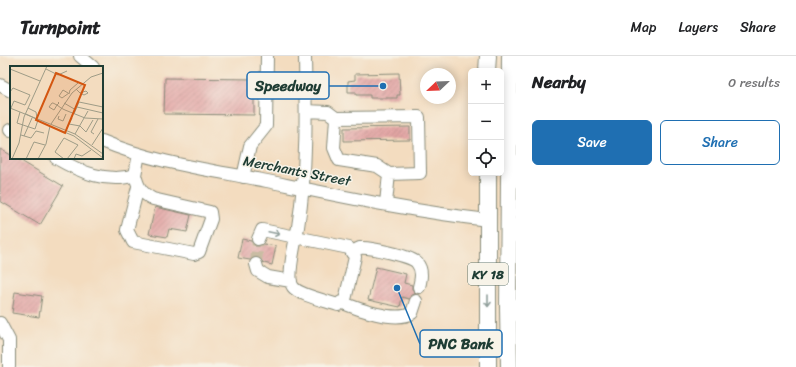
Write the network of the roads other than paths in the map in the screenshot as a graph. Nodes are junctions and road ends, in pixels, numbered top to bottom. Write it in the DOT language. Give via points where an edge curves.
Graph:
graph roads {
  1 [pos="80,56"];
  2 [pos="95,56"];
  3 [pos="267,56"];
  4 [pos="305,56"];
  5 [pos="488,56"];
  6 [pos="510,56"];
  7 [pos="92,66"];
  8 [pos="93,66"];
  9 [pos="487,68"];
  10 [pos="0,85"];
  11 [pos="10,90"];
  12 [pos="306,112"];
  13 [pos="336,118"];
  14 [pos="103,140"];
  15 [pos="139,154"];
  16 [pos="58,159"];
  17 [pos="389,174"];
  18 [pos="488,176"];
  19 [pos="243,177"];
  20 [pos="136,181"];
  21 [pos="304,189"];
  22 [pos="386,203"];
  23 [pos="512,219"];
  24 [pos="488,220"];
  25 [pos="296,237"];
  26 [pos="258,239"];
  27 [pos="352,253"];
  28 [pos="256,264"];
  29 [pos="291,280"];
  30 [pos="419,287"];
  31 [pos="416,301"];
  32 [pos="341,302"];
  33 [pos="0,323"];
  34 [pos="512,324"];
  35 [pos="511,358"];
  36 [pos="9,367"];
  37 [pos="488,367"];
  1 -- 7 [label="street"];
  2 -- 8 [label="street"];
  3 -- 19 [label="street" via="266,126 250,146"];
  4 -- 12 [label="street"];
  5 -- 9 [label="main road"];
  6 -- 23 [label="main road, KY 18"];
  10 -- 11 [label="street"];
  12 -- 13 [label="street" via="328,112"];
  12 -- 21 [label="street"];
  13 -- 17 [label="street" via="334,148 339,160 377,166"];
  13 -- 17 [label="street" via="419,117 420,173"];
  14 -- 15 [label="street, Merchants Street"];
  15 -- 19 [label="street, Merchants Street"];
  15 -- 20 [label="street"];
  16 -- 20 [label="street" via="102,178"];
  17 -- 22 [label="street"];
  18 -- 24 [label="main road, KY 18"];
  19 -- 21 [label="street, Merchants Street"];
  20 -- 20 [label="street" via="144,195 153,199 210,212 211,219 199,252 194,254 133,242 127,230"];
  21 -- 22 [label="street, Merchants Street"];
  21 -- 25 [label="street"];
  22 -- 24 [label="street, Merchants Street"];
  23 -- 34 [label="main road, KY 18"];
  24 -- 37 [label="main road, KY 18, one-way"];
  26 -- 25 [label="street, one-way" via="262,230"];
  25 -- 27 [label="street" via="350,248"];
  25 -- 29 [label="street"];
  27 -- 30 [label="street" via="365,248 410,258 418,264 420,270"];
  27 -- 32 [label="street" via="355,257 345,300"];
  28 -- 29 [label="street" via="258,271 268,277"];
  29 -- 32 [label="street" via="292,286 298,291 338,305"];
  31 -- 32 [label="street" via="412,313 401,317 362,310"];
  33 -- 36 [label="street" via="9,340"];
  34 -- 35 [label="main road, KY 18"];
}
